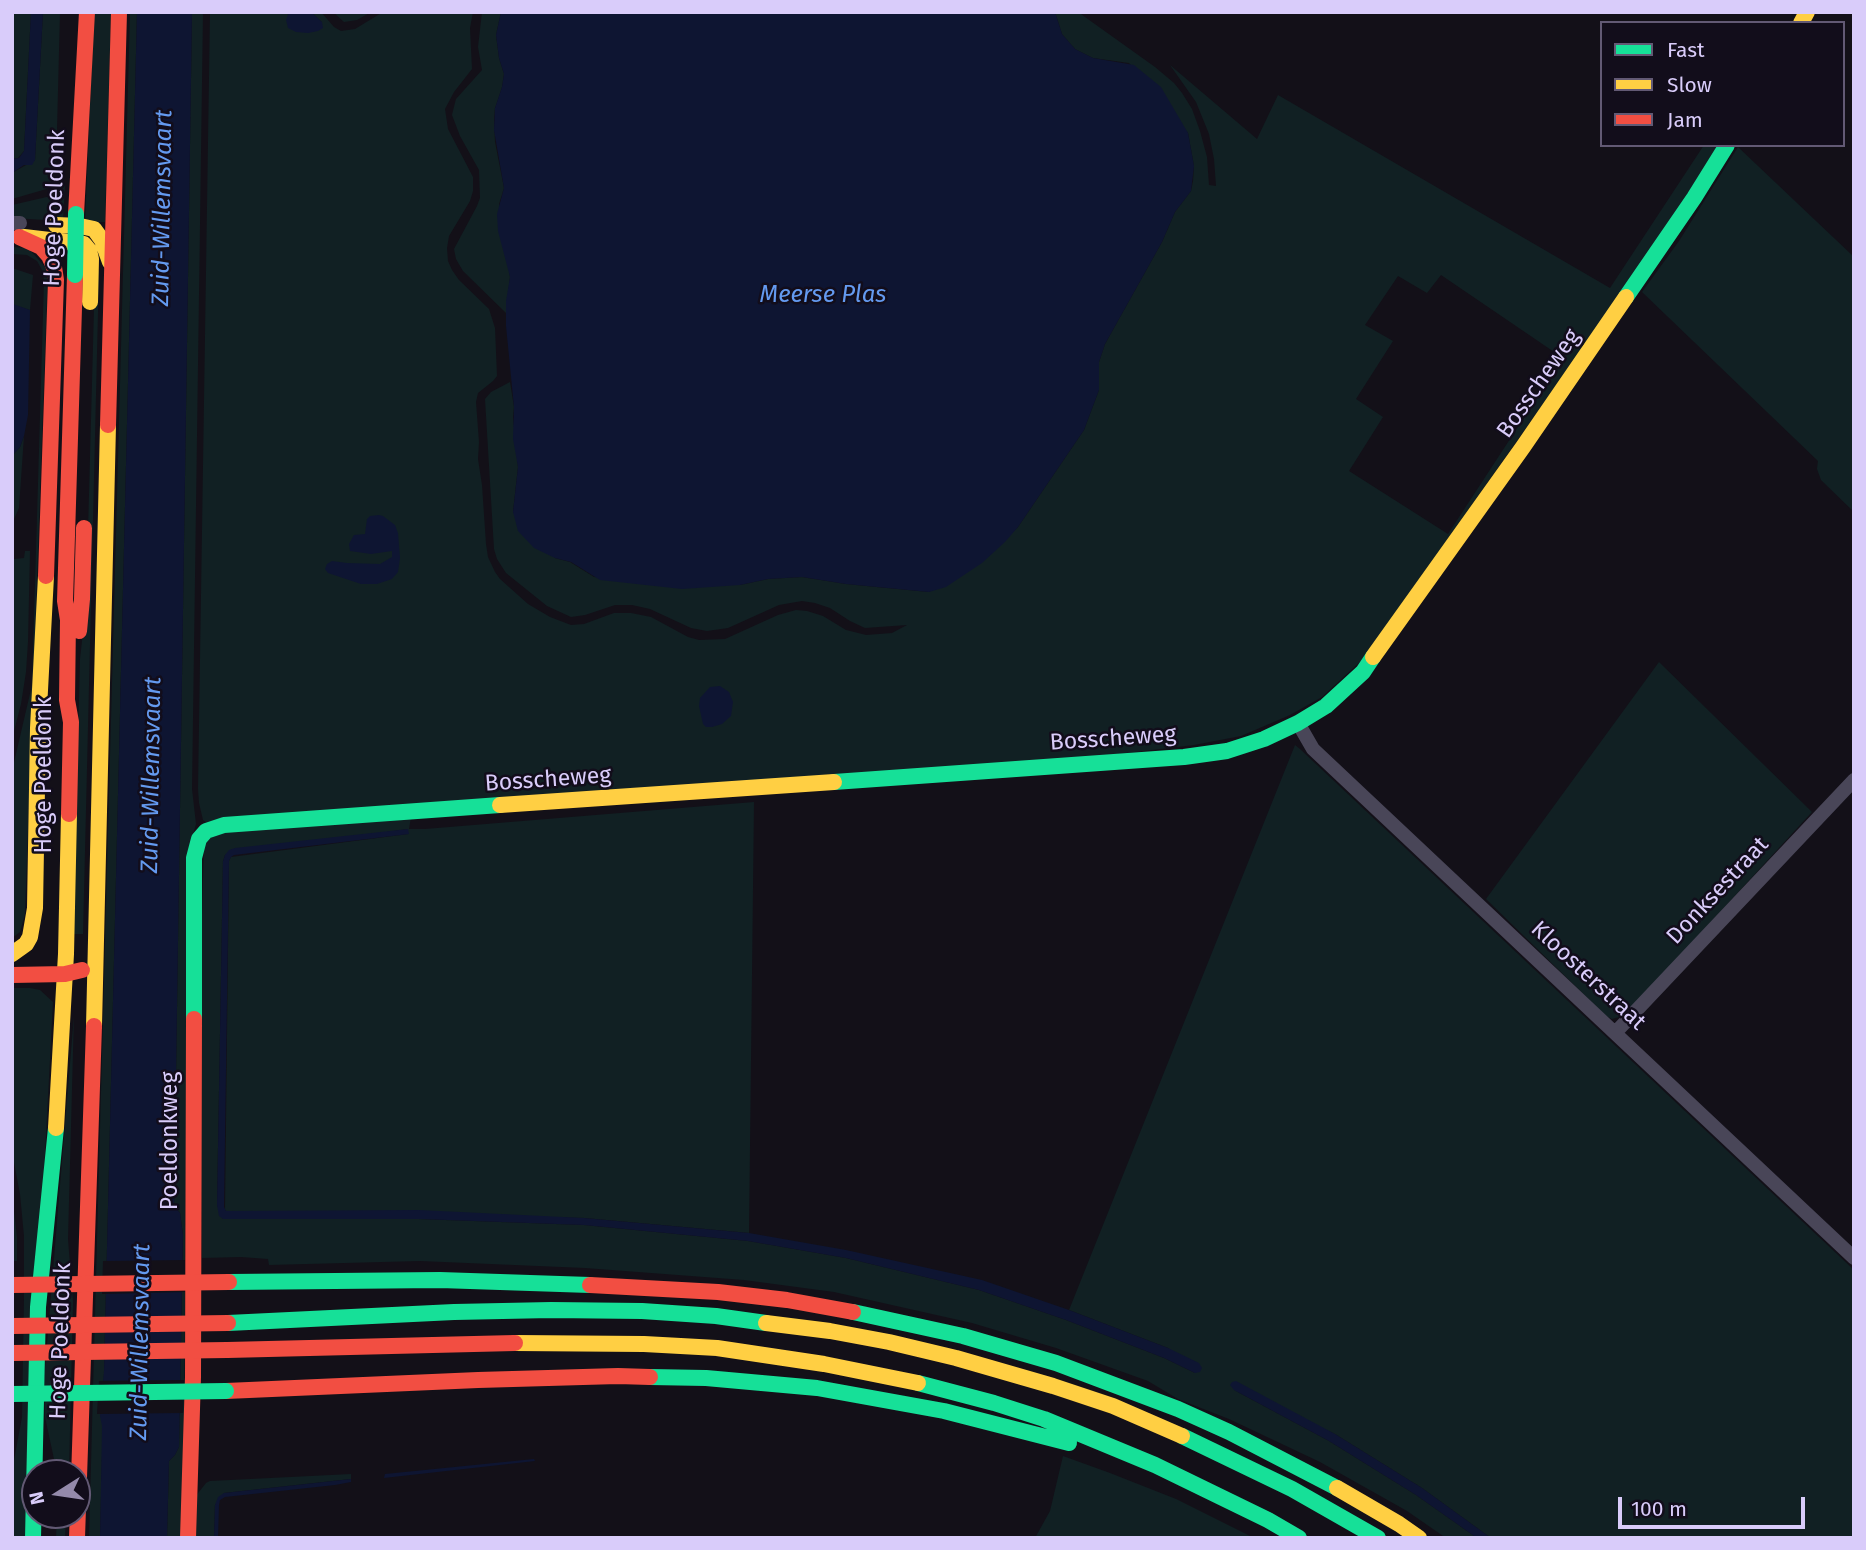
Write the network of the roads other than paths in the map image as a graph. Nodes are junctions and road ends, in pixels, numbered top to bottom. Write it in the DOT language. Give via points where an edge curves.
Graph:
graph roads {
  1 [pos="87,12"];
  2 [pos="119,12"];
  3 [pos="1726,147"];
  4 [pos="16,230"];
  5 [pos="113,269"];
  6 [pos="90,321"];
  7 [pos="84,516"];
  8 [pos="63,723"];
  9 [pos="1298,723"];
  10 [pos="1854,780"];
  11 [pos="206,831"];
  12 [pos="47,939"];
  13 [pos="12,954"];
  14 [pos="60,954"];
  15 [pos="96,966"];
  16 [pos="65,974"];
  17 [pos="12,975"];
  18 [pos="1615,1033"];
  19 [pos="1854,1258"];
  20 [pos="12,1285"];
  21 [pos="12,1326"];
  22 [pos="12,1353"];
  23 [pos="12,1394"];
  24 [pos="1154,1465"];
  25 [pos="33,1538"];
  26 [pos="77,1538"];
  27 [pos="188,1538"];
  28 [pos="1299,1538"];
  29 [pos="1378,1538"];
  30 [pos="1419,1538"];
  1 -- 8 [label="main road, Hoge Poeldonk, bridge" via="61,621"];
  2 -- 5 [label="main road, Hoge Poeldonk"];
  3 -- 9 [label="main road, Bosscheweg" via="1523,447 1363,672 1326,706"];
  4 -- 5 [label="main road" via="94,229"];
  4 -- 6 [label="main road" via="78,242 89,250"];
  4 -- 13 [label="main road" via="49,256 56,280 34,913 30,937"];
  5 -- 15 [label="main road, Hoge Poeldonk"];
  7 -- 8 [label="main road" via="82,599"];
  8 -- 14 [label="main road, Hoge Poeldonk"];
  9 -- 11 [label="main road, Bosscheweg" via="1227,751 1184,757 237,824"];
  9 -- 18 [label="street, Kloosterstraat" via="1313,748"];
  10 -- 18 [label="street, Donksestraat"];
  11 -- 27 [label="main road, Poeldonkweg" via="194,858 193,1377"];
  12 -- 13 [label="main road" via="33,954"];
  14 -- 15 [label="main road"];
  14 -- 16 [label="main road, Hoge Poeldonk"];
  15 -- 16 [label="main road"];
  15 -- 26 [label="main road, Hoge Poeldonk"];
  16 -- 17 [label="main road"];
  16 -- 25 [label="main road, Hoge Poeldonk" via="57,1117 38,1307"];
  18 -- 19 [label="street, Kloosterstraat"];
  20 -- 30 [label="main road, bridge" via="440,1280 627,1286 787,1300 899,1321 1056,1363 1229,1432 1315,1475"];
  21 -- 29 [label="main road, bridge" via="551,1310 716,1316 830,1331 956,1358 1113,1406 1292,1489"];
  22 -- 24 [label="main road, bridge" via="549,1342 717,1348 892,1377 994,1403"];
  23 -- 24 [label="main road, bridge" via="618,1376 751,1381 944,1410"];
  24 -- 28 [label="main road"];
}
